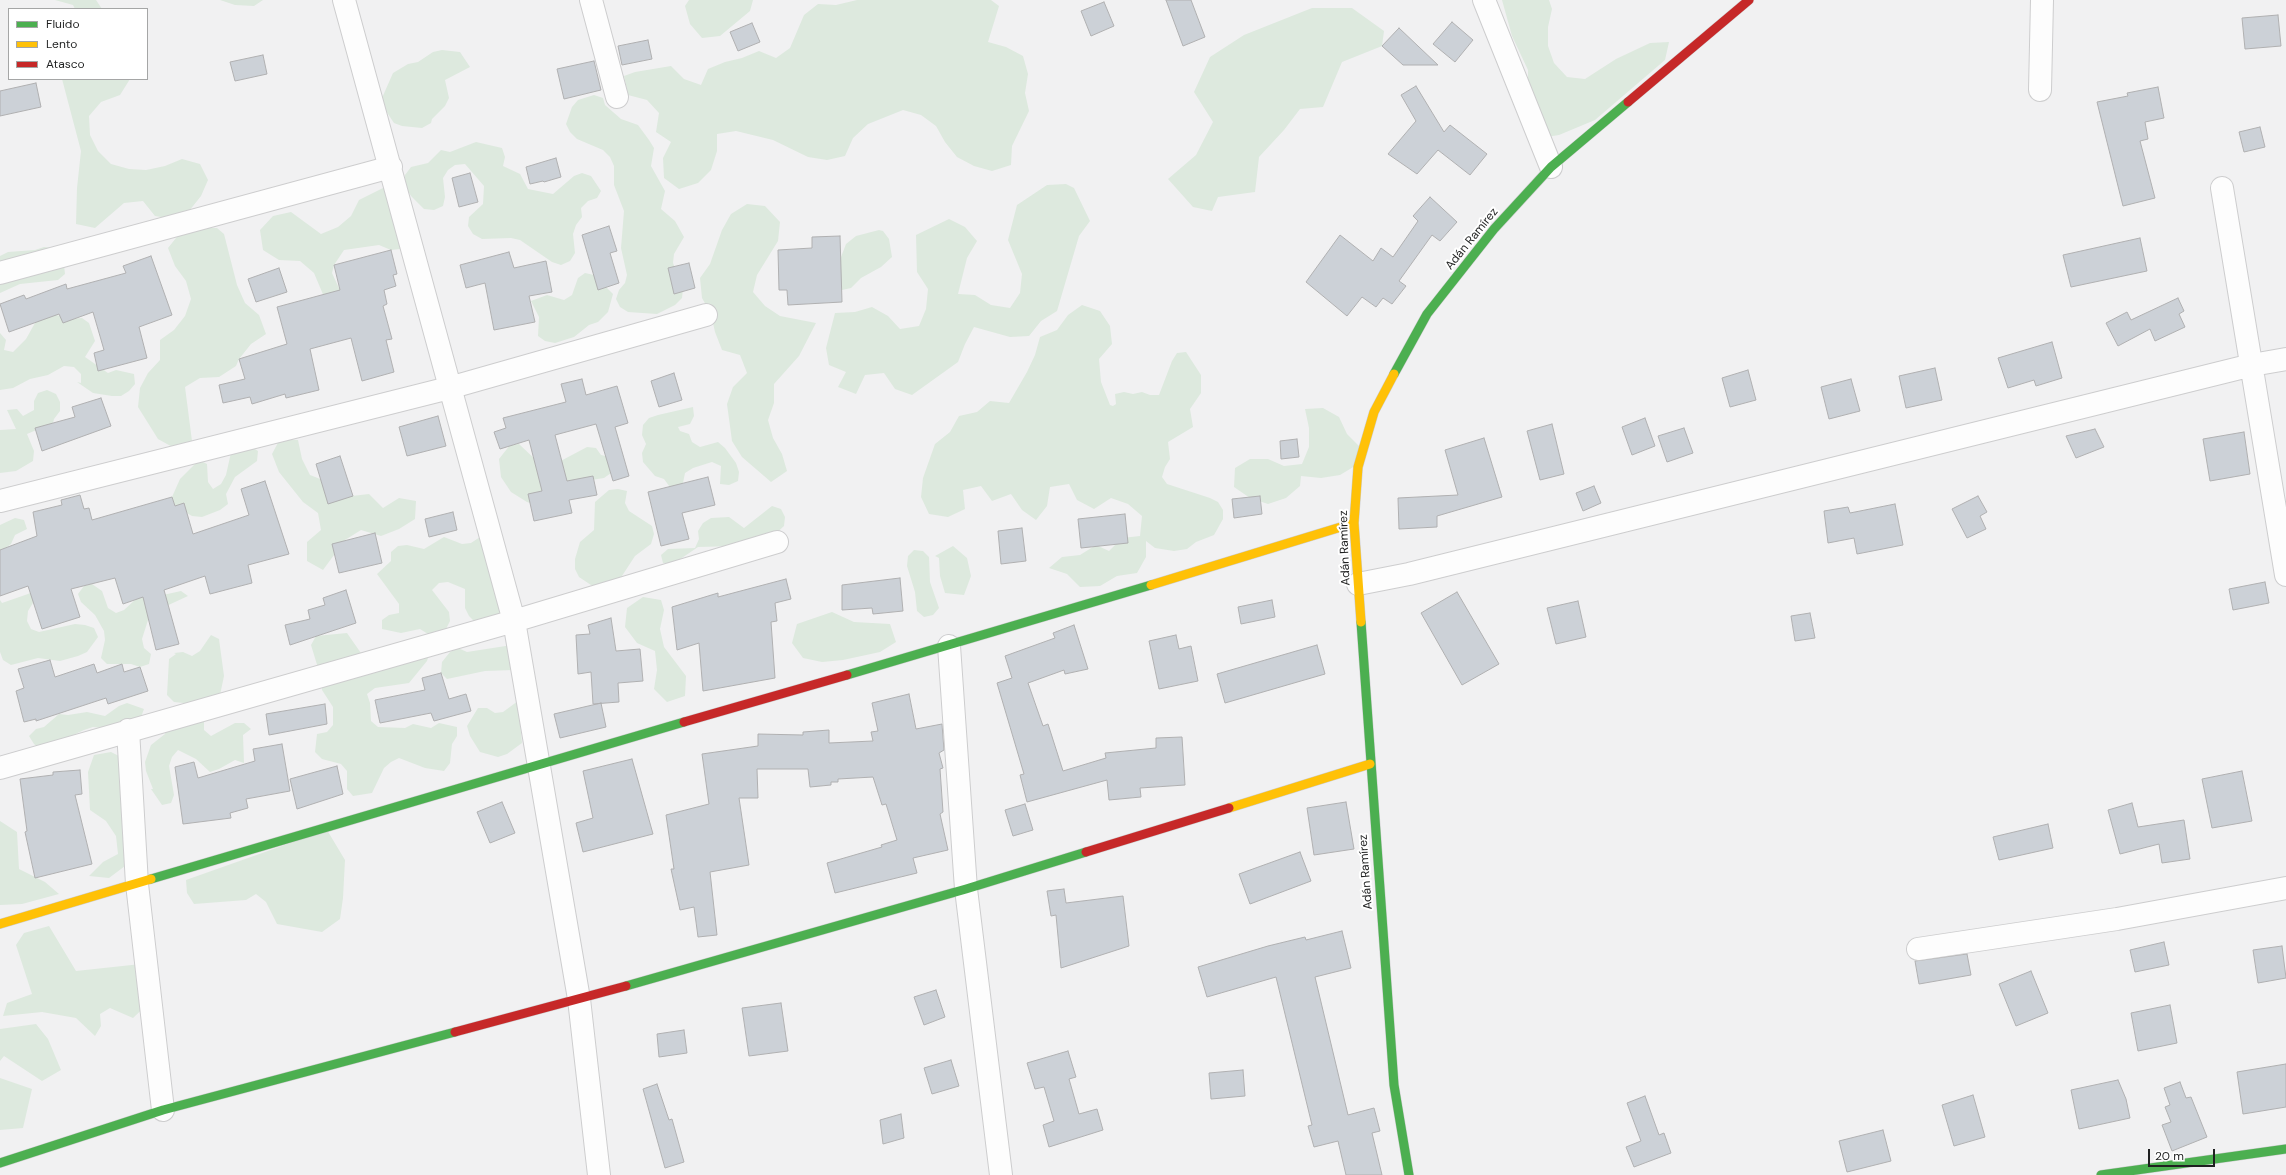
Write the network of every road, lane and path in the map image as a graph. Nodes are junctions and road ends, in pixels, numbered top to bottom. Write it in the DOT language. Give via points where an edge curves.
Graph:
graph roads {
  1 [pos="344,0"];
  2 [pos="591,0"];
  3 [pos="1484,0"];
  4 [pos="1749,0"];
  5 [pos="2042,0"];
  6 [pos="2040,90"];
  7 [pos="617,97"];
  8 [pos="391,167"];
  9 [pos="1551,167"];
  10 [pos="2222,188"];
  11 [pos="0,273"];
  12 [pos="706,316"];
  13 [pos="2286,359"];
  14 [pos="2252,365"];
  15 [pos="449,388"];
  16 [pos="0,501"];
  17 [pos="1354,523"];
  18 [pos="777,542"];
  19 [pos="2286,575"];
  20 [pos="1358,584"];
  21 [pos="514,621"];
  22 [pos="949,646"];
  23 [pos="128,730"];
  24 [pos="539,763"];
  25 [pos="1370,764"];
  26 [pos="0,768"];
  27 [pos="136,884"];
  28 [pos="2286,888"];
  29 [pos="966,889"];
  30 [pos="0,924"];
  31 [pos="1918,949"];
  32 [pos="579,999"];
  33 [pos="163,1110"];
  34 [pos="2286,1149"];
  35 [pos="0,1163"];
  36 [pos="599,1175"];
  37 [pos="1001,1175"];
  38 [pos="1409,1175"];
  39 [pos="2101,1175"];
  1 -- 8 [label="street"];
  2 -- 7 [label="street"];
  3 -- 9 [label="street"];
  4 -- 9 [label="street, Adán Ramírez"];
  5 -- 6 [label="street"];
  8 -- 11 [label="street"];
  8 -- 15 [label="street"];
  9 -- 17 [label="street, Adán Ramírez" via="1494,229 1427,314 1374,412 1358,467"];
  10 -- 14 [label="street"];
  12 -- 15 [label="street"];
  13 -- 14 [label="street"];
  14 -- 19 [label="street"];
  14 -- 20 [label="street" via="1409,574"];
  15 -- 16 [label="street"];
  15 -- 21 [label="street"];
  17 -- 20 [label="street, Adán Ramírez"];
  17 -- 22 [label="street"];
  18 -- 21 [label="street"];
  20 -- 25 [label="street, Adán Ramírez"];
  21 -- 23 [label="street"];
  21 -- 24 [label="street"];
  22 -- 24 [label="street"];
  22 -- 29 [label="street"];
  23 -- 26 [label="street"];
  23 -- 27 [label="street"];
  24 -- 27 [label="street"];
  24 -- 32 [label="street"];
  25 -- 29 [label="street"];
  25 -- 38 [label="street, Adán Ramírez" via="1394,1084"];
  27 -- 30 [label="street"];
  27 -- 33 [label="street"];
  28 -- 31 [label="street" via="2117,919"];
  29 -- 32 [label="street"];
  29 -- 37 [label="street"];
  32 -- 33 [label="street"];
  32 -- 36 [label="street"];
  33 -- 35 [label="street"];
  34 -- 39 [label="street"];
}
